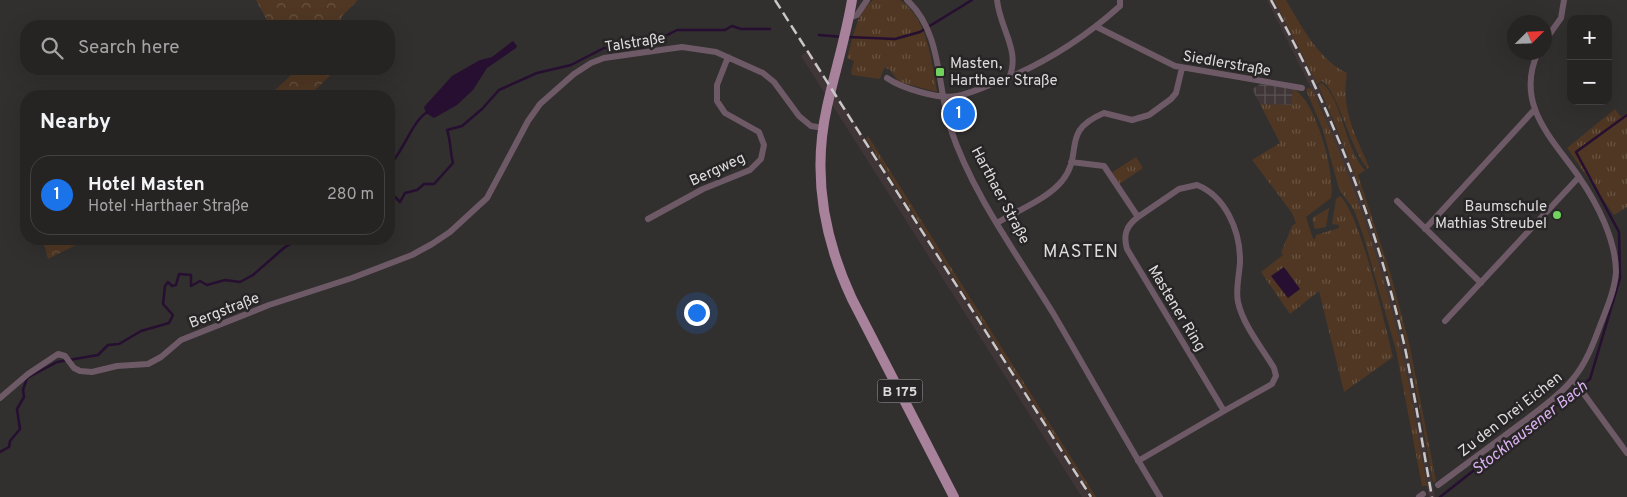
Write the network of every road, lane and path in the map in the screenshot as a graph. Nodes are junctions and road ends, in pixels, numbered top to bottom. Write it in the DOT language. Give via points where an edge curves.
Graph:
graph roads {
  1 [pos="852,0"];
  2 [pos="867,0"];
  3 [pos="907,0"];
  4 [pos="996,0"];
  5 [pos="1120,0"];
  6 [pos="1564,0"];
  7 [pos="849,18"];
  8 [pos="1097,27"];
  9 [pos="1552,31"];
  10 [pos="728,57"];
  11 [pos="1536,60"];
  12 [pos="1182,68"];
  13 [pos="888,78"];
  14 [pos="1009,78"];
  15 [pos="1302,88"];
  16 [pos="944,96"];
  17 [pos="1535,109"];
  18 [pos="824,128"];
  19 [pos="1071,162"];
  20 [pos="1579,176"];
  21 [pos="1397,201"];
  22 [pos="467,216"];
  23 [pos="1138,217"];
  24 [pos="648,219"];
  25 [pos="997,223"];
  26 [pos="1425,229"];
  27 [pos="1481,283"];
  28 [pos="1446,321"];
  29 [pos="1577,384"];
  30 [pos="0,398"];
  31 [pos="1224,411"];
  32 [pos="1627,453"];
  33 [pos="1138,461"];
  34 [pos="1438,485"];
  35 [pos="954,497"];
  36 [pos="1160,497"];
  1 -- 7 [label="main road, B 175"];
  2 -- 7 [label="street" via="857,15"];
  3 -- 16 [label="street, Harthaer Straße" via="926,28"];
  4 -- 14 [label="street" via="1014,57"];
  5 -- 8 [label="street" via="1120,6"];
  6 -- 9 [label="street" via="1561,18"];
  7 -- 18 [label="main road, B 175"];
  8 -- 12 [label="street, Siedlerstraße"];
  8 -- 14 [label="street" via="1057,54"];
  10 -- 18 [label="street, Talstraße" via="774,82 799,116 811,126"];
  10 -- 22 [label="street, Talstraße" via="716,52 682,48 604,58 591,63 540,104 487,198"];
  10 -- 24 [label="street, Bergweg" via="717,85 717,101 725,113 759,132 764,145 761,159 750,170 702,189"];
  11 -- 17 [label="street, Zu den Drei Eichen" via="1531,76"];
  12 -- 15 [label="street, Siedlerstraße"];
  12 -- 19 [label="street" via="1176,93 1149,114 1132,120 1104,113 1084,122 1079,129"];
  13 -- 16 [label="street" via="897,85"];
  14 -- 16 [label="street" via="956,97"];
  16 -- 25 [label="street, Harthaer Straße" via="946,114 957,144"];
  17 -- 20 [label="street, Zu den Drei Eichen" via="1550,141"];
  17 -- 26 [label="street"];
  18 -- 35 [label="main road, B 175" via="821,167 823,208 838,267 855,307"];
  19 -- 23 [label="street" via="1104,166"];
  19 -- 25 [label="street" via="1068,173 1053,190"];
  20 -- 27 [label="street"];
  20 -- 29 [label="street, Zu den Drei Eichen" via="1607,231 1616,273"];
  21 -- 26 [label="street"];
  22 -- 30 [label="street, Bergstraße" via="450,232 412,255 180,340 162,357 148,364 80,371 63,354 28,374"];
  23 -- 31 [label="street, Mastener Ring" via="1126,231 1127,249"];
  23 -- 31 [label="street, Mastener Ring" via="1179,189 1197,185 1216,196 1231,219 1240,252 1237,300 1276,376 1272,384"];
  25 -- 33 [label="street, Harthaer Straße"];
  26 -- 27 [label="street"];
  27 -- 28 [label="street"];
  29 -- 32 [label="street"];
  29 -- 34 [label="street, Zu den Drei Eichen"];
  31 -- 33 [label="street, Mastener Ring"];
  33 -- 36 [label="street, Harthaer Straße"];
}
